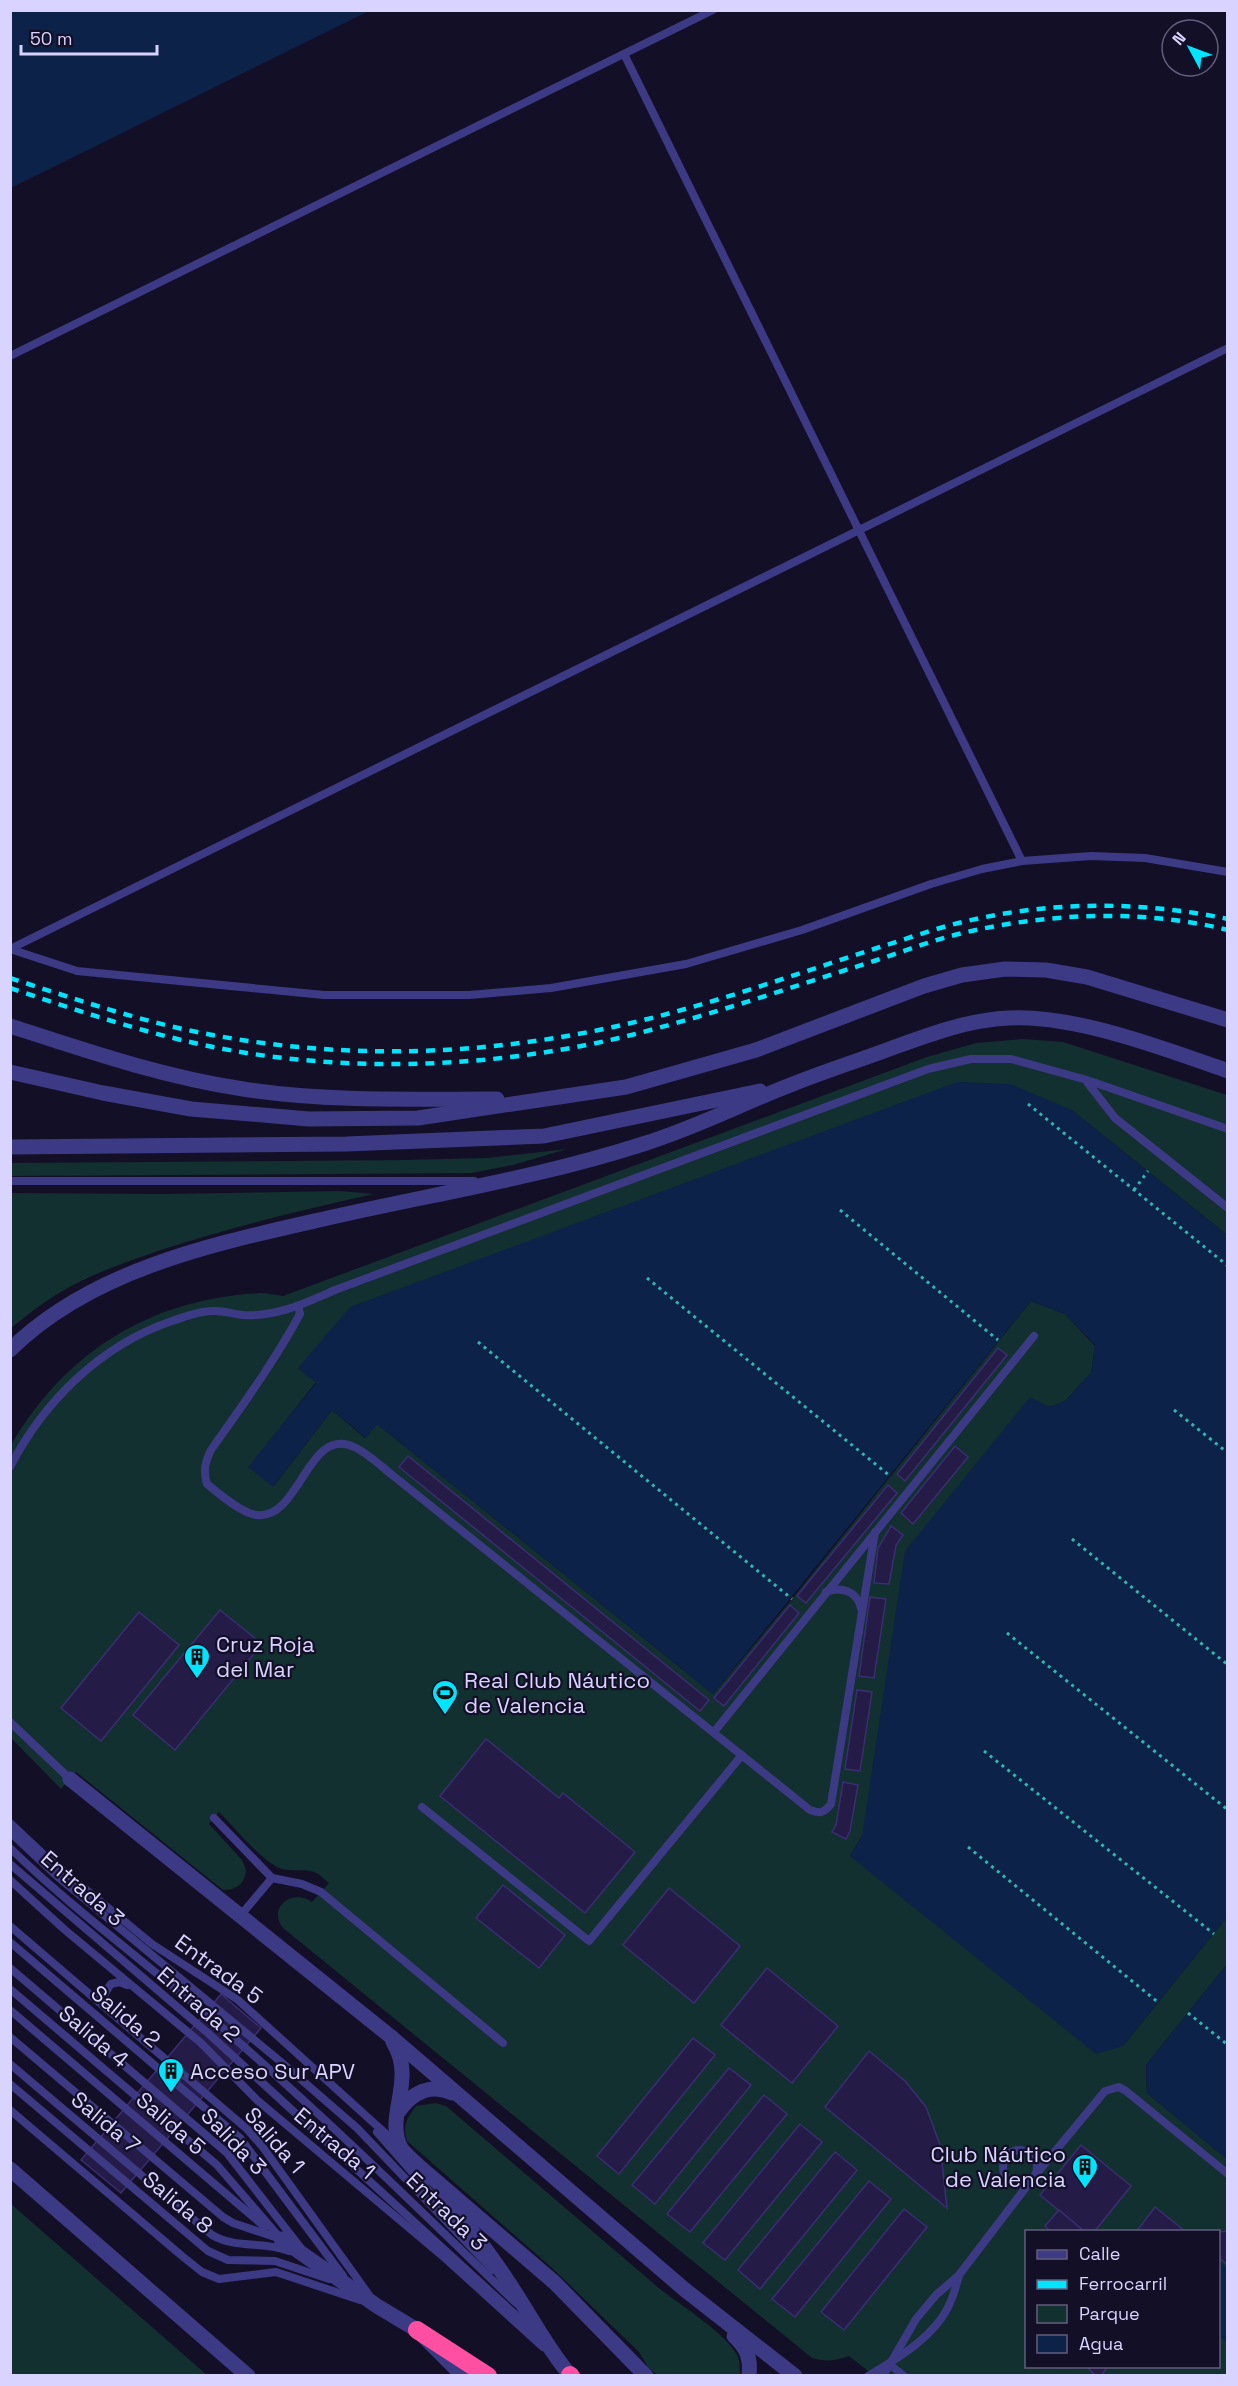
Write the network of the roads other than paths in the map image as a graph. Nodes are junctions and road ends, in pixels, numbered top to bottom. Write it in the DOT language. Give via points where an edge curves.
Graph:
graph roads {
  1 [pos="713,10"];
  2 [pos="624,54"];
  3 [pos="1227,348"];
  4 [pos="10,356"];
  5 [pos="857,531"];
  6 [pos="1022,861"];
  7 [pos="1227,872"];
  8 [pos="10,949"];
  9 [pos="1227,1020"];
  10 [pos="10,1026"];
  11 [pos="1224,1069"];
  12 [pos="10,1072"];
  13 [pos="1086,1080"];
  14 [pos="792,1084"];
  15 [pos="548,1099"];
  16 [pos="1227,1129"];
  17 [pos="10,1147"];
  18 [pos="10,1181"];
  19 [pos="496,1181"];
  20 [pos="1227,1208"];
  21 [pos="298,1306"];
  22 [pos="1034,1336"];
  23 [pos="10,1350"];
  24 [pos="10,1467"];
  25 [pos="875,1532"];
  26 [pos="826,1592"];
  27 [pos="862,1613"];
  28 [pos="10,1722"];
  29 [pos="714,1732"];
  30 [pos="742,1755"];
  31 [pos="70,1779"];
  32 [pos="422,1807"];
  33 [pos="214,1818"];
  34 [pos="10,1823"];
  35 [pos="10,1833"];
  36 [pos="10,1848"];
  37 [pos="10,1864"];
  38 [pos="272,1878"];
  39 [pos="10,1880"];
  40 [pos="240,1916"];
  41 [pos="10,1926"];
  42 [pos="10,1942"];
  43 [pos="10,1968"];
  44 [pos="134,1988"];
  45 [pos="10,1989"];
  46 [pos="10,2010"];
  47 [pos="110,2011"];
  48 [pos="390,2036"];
  49 [pos="10,2037"];
  50 [pos="503,2043"];
  51 [pos="10,2064"];
  52 [pos="10,2084"];
  53 [pos="458,2096"];
  54 [pos="355,2106"];
  55 [pos="10,2110"];
  56 [pos="399,2111"];
  57 [pos="402,2149"];
  58 [pos="421,2168"];
  59 [pos="10,2169"];
  60 [pos="1227,2174"];
  61 [pos="1034,2178"];
  62 [pos="1008,2180"];
  63 [pos="1014,2203"];
  64 [pos="280,2239"];
  65 [pos="309,2258"];
  66 [pos="498,2267"];
  67 [pos="959,2275"];
  68 [pos="350,2287"];
  69 [pos="684,2289"];
  70 [pos="516,2293"];
  71 [pos="377,2306"];
  72 [pos="532,2319"];
  73 [pos="417,2330"];
  74 [pos="548,2344"];
  75 [pos="557,2360"];
  76 [pos="889,2364"];
  77 [pos="571,2375"];
  78 [pos="248,2376"];
  79 [pos="463,2376"];
  80 [pos="488,2376"];
  81 [pos="646,2376"];
  82 [pos="749,2376"];
  83 [pos="795,2376"];
  84 [pos="868,2376"];
  85 [pos="883,2376"];
  86 [pos="897,2376"];
  87 [pos="904,2376"];
  1 -- 2 [label="lane"];
  2 -- 4 [label="lane"];
  2 -- 5 [label="lane"];
  3 -- 5 [label="lane"];
  5 -- 6 [label="lane"];
  5 -- 8 [label="lane"];
  6 -- 7 [label="lane" via="1091,856 1145,858"];
  6 -- 8 [label="lane" via="931,884 802,930 687,964 540,989 469,995 324,995 77,971"];
  9 -- 15 [label="street" via="1087,977 1005,969 924,986 756,1050 697,1068 626,1087"];
  10 -- 15 [label="street" via="158,1073 244,1090 342,1098"];
  11 -- 14 [label="street" via="1073,1024 1011,1017 955,1026"];
  12 -- 15 [label="street" via="191,1109 309,1119 418,1118"];
  13 -- 16 [label="lane"];
  13 -- 20 [label="lane" via="1116,1118"];
  13 -- 21 [label="lane" via="1011,1059 971,1059 928,1069"];
  14 -- 17 [label="street" via="544,1136 346,1144"];
  14 -- 19 [label="street" via="646,1143"];
  18 -- 19 [label="lane"];
  19 -- 23 [label="street" via="271,1231 163,1263 84,1295"];
  21 -- 24 [label="lane" via="272,1314 242,1315 213,1310 191,1314 119,1346 66,1389 31,1432"];
  21 -- 29 [label="lane" via="300,1314 294,1325 211,1450 205,1462 207,1484 248,1513 271,1513 284,1505 318,1455 330,1446 354,1447"];
  22 -- 25 [label="lane"];
  25 -- 26 [label="lane"];
  25 -- 27 [label="lane"];
  26 -- 27 [label="lane" via="846,1590 859,1602"];
  26 -- 29 [label="lane"];
  27 -- 30 [label="lane" via="831,1804 825,1812 810,1810"];
  28 -- 31 [label="lane"];
  29 -- 30 [label="lane"];
  30 -- 32 [label="lane" via="589,1941"];
  31 -- 40 [label="street"];
  33 -- 38 [label="lane"];
  34 -- 54 [label="lane, Entrada 5" via="152,1944 238,2001"];
  35 -- 70 [label="lane" via="357,2128"];
  36 -- 72 [label="lane, Entrada 3" via="218,2024 352,2144"];
  37 -- 74 [label="lane, Entrada 2" via="209,2034"];
  38 -- 40 [label="lane"];
  38 -- 50 [label="lane" via="321,1892"];
  39 -- 44 [label="lane, Entrada 1"];
  40 -- 48 [label="street"];
  41 -- 47 [label="lane, Salida 1"];
  42 -- 68 [label="lane, Salida 2" via="240,2138"];
  43 -- 65 [label="lane, Salida 3" via="227,2153"];
  44 -- 47 [label="lane" via="119,1982 111,1984 104,1999"];
  44 -- 75 [label="lane, Entrada 1" via="201,2043 256,2100 446,2259"];
  45 -- 64 [label="lane, Salida 4" via="217,2165"];
  46 -- 64 [label="lane, Salida 5"];
  47 -- 71 [label="lane, Salida 1" via="247,2129"];
  48 -- 53 [label="street"];
  48 -- 56 [label="street" via="402,2062"];
  49 -- 64 [label="lane" via="223,2217"];
  51 -- 65 [label="lane, Salida 7" via="212,2235 232,2244 270,2246"];
  52 -- 68 [label="lane, Salida 8" via="208,2251 228,2260 287,2264"];
  53 -- 56 [label="street" via="446,2090 426,2090 407,2100"];
  53 -- 69 [label="street"];
  54 -- 57 [label="lane, Entrada 5"];
  54 -- 66 [label="lane"];
  55 -- 71 [label="lane" via="210,2277 276,2272"];
  56 -- 57 [label="street" via="396,2132"];
  57 -- 58 [label="street"];
  58 -- 66 [label="street"];
  58 -- 81 [label="street" via="555,2283"];
  59 -- 78 [label="street"];
  60 -- 61 [label="lane" via="1119,2086 1105,2091"];
  61 -- 62 [label="lane" via="1018,2185"];
  61 -- 62 [label="lane" via="1035,2159 1018,2150 1009,2154 1003,2164"];
  61 -- 63 [label="lane"];
  62 -- 63 [label="lane" via="1016,2191"];
  63 -- 67 [label="lane"];
  64 -- 65 [label="street"];
  65 -- 68 [label="street"];
  66 -- 70 [label="street"];
  67 -- 76 [label="lane" via="916,2319"];
  67 -- 76 [label="lane" via="942,2317 928,2334"];
  68 -- 71 [label="street"];
  69 -- 82 [label="street" via="744,2346 749,2355"];
  69 -- 83 [label="street"];
  70 -- 72 [label="street"];
  71 -- 73 [label="street"];
  72 -- 74 [label="street"];
  73 -- 79 [label="street"];
  73 -- 80 [label="highway"];
  74 -- 75 [label="street"];
  75 -- 77 [label="street"];
  76 -- 84 [label="lane"];
  76 -- 85 [label="lane"];
  76 -- 86 [label="lane"];
  76 -- 87 [label="lane"];
}
